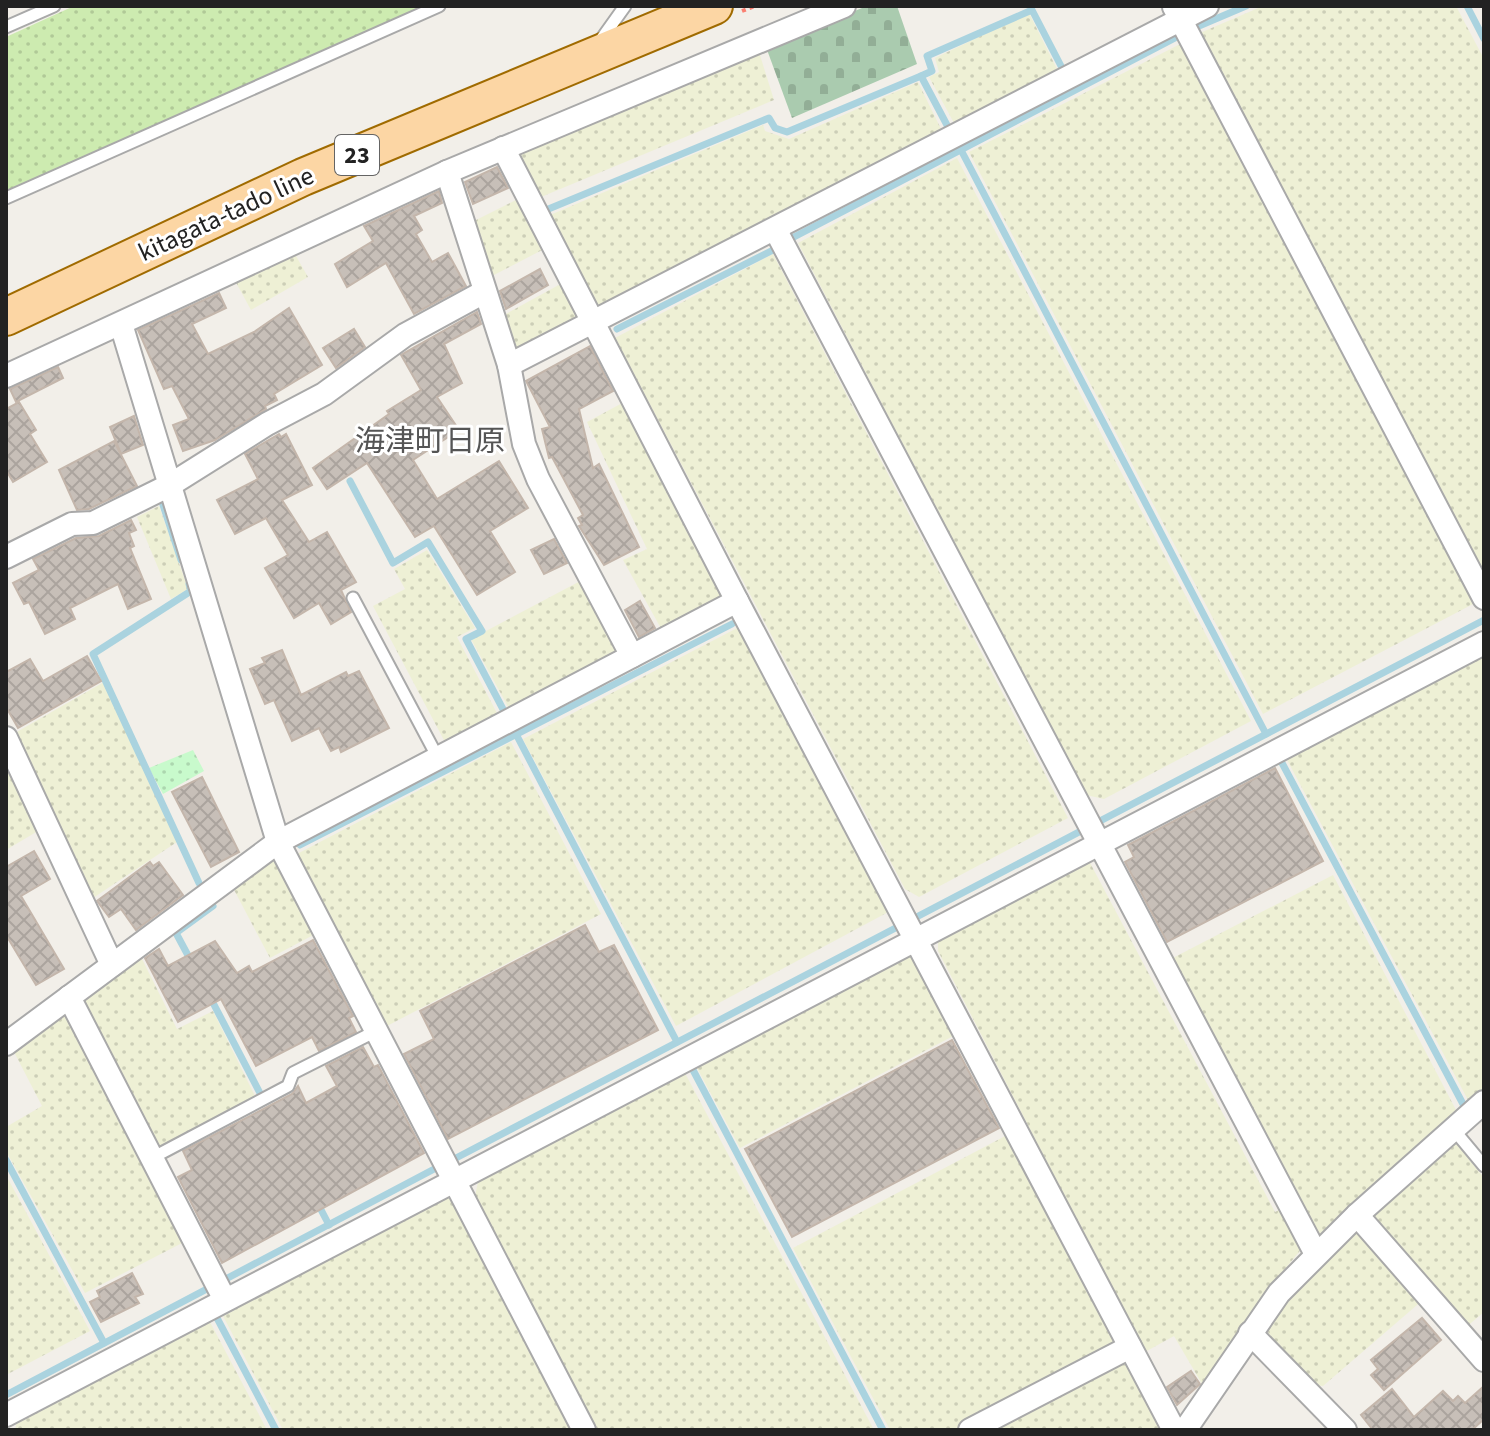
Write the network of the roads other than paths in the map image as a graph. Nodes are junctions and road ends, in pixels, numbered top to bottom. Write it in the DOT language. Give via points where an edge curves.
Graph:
graph roads {
  1 [pos="54,6"];
  2 [pos="439,6"];
  3 [pos="625,6"];
  4 [pos="714,6"];
  5 [pos="844,6"];
  6 [pos="1207,6"];
  7 [pos="1176,12"];
  8 [pos="6,27"];
  9 [pos="589,57"];
  10 [pos="503,148"];
  11 [pos="447,172"];
  12 [pos="6,198"];
  13 [pos="775,229"];
  14 [pos="484,292"];
  15 [pos="6,317"];
  16 [pos="591,320"];
  17 [pos="121,324"];
  18 [pos="509,365"];
  19 [pos="6,376"];
  20 [pos="170,485"];
  21 [pos="6,557"];
  22 [pos="353,598"];
  23 [pos="1484,598"];
  24 [pos="737,601"];
  25 [pos="1484,643"];
  26 [pos="632,656"];
  27 [pos="6,738"];
  28 [pos="438,758"];
  29 [pos="1093,832"];
  30 [pos="278,842"];
  31 [pos="909,927"];
  32 [pos="112,965"];
  33 [pos="69,997"];
  34 [pos="376,1031"];
  35 [pos="6,1044"];
  36 [pos="1484,1102"];
  37 [pos="1454,1130"];
  38 [pos="152,1158"];
  39 [pos="1484,1166"];
  40 [pos="454,1180"];
  41 [pos="1357,1215"];
  42 [pos="1316,1254"];
  43 [pos="220,1289"];
  44 [pos="1250,1333"];
  45 [pos="1130,1347"];
  46 [pos="1484,1360"];
  47 [pos="6,1415"];
  48 [pos="584,1430"];
  49 [pos="970,1430"];
  50 [pos="1174,1430"];
  51 [pos="1185,1430"];
  52 [pos="1345,1430"];
  1 -- 8 [label="lane"];
  2 -- 12 [label="lane"];
  3 -- 9 [label="lane"];
  4 -- 9 [label="main road, kitagata-tado line / 23"];
  5 -- 10 [label="street"];
  6 -- 7 [label="street"];
  7 -- 13 [label="street"];
  7 -- 23 [label="street"];
  9 -- 15 [label="main road, kitagata-tado line / 23" via="303,177"];
  10 -- 11 [label="street"];
  10 -- 16 [label="street"];
  11 -- 14 [label="street"];
  11 -- 17 [label="street"];
  13 -- 16 [label="street"];
  13 -- 29 [label="street"];
  14 -- 18 [label="street"];
  14 -- 20 [label="street" via="405,335 324,394"];
  16 -- 18 [label="street"];
  16 -- 24 [label="street"];
  17 -- 19 [label="street"];
  17 -- 20 [label="street"];
  18 -- 26 [label="street" via="524,444 538,479"];
  20 -- 21 [label="street"];
  20 -- 30 [label="street"];
  22 -- 28 [label="lane"];
  24 -- 26 [label="street"];
  24 -- 31 [label="street"];
  25 -- 29 [label="street"];
  26 -- 28 [label="street"];
  27 -- 32 [label="street"];
  28 -- 30 [label="street"];
  29 -- 31 [label="street"];
  29 -- 42 [label="street"];
  30 -- 32 [label="street"];
  30 -- 34 [label="street"];
  31 -- 40 [label="street"];
  31 -- 45 [label="street"];
  32 -- 33 [label="street"];
  33 -- 35 [label="street"];
  33 -- 38 [label="street"];
  34 -- 38 [label="lane" via="293,1073 288,1086"];
  34 -- 40 [label="street"];
  36 -- 37 [label="street"];
  37 -- 39 [label="lane"];
  37 -- 41 [label="street"];
  38 -- 43 [label="street"];
  40 -- 43 [label="street"];
  40 -- 48 [label="street"];
  41 -- 42 [label="street"];
  41 -- 46 [label="street"];
  42 -- 44 [label="street"];
  43 -- 47 [label="street"];
  44 -- 51 [label="street"];
  44 -- 52 [label="street"];
  45 -- 49 [label="street"];
  45 -- 50 [label="street"];
}
